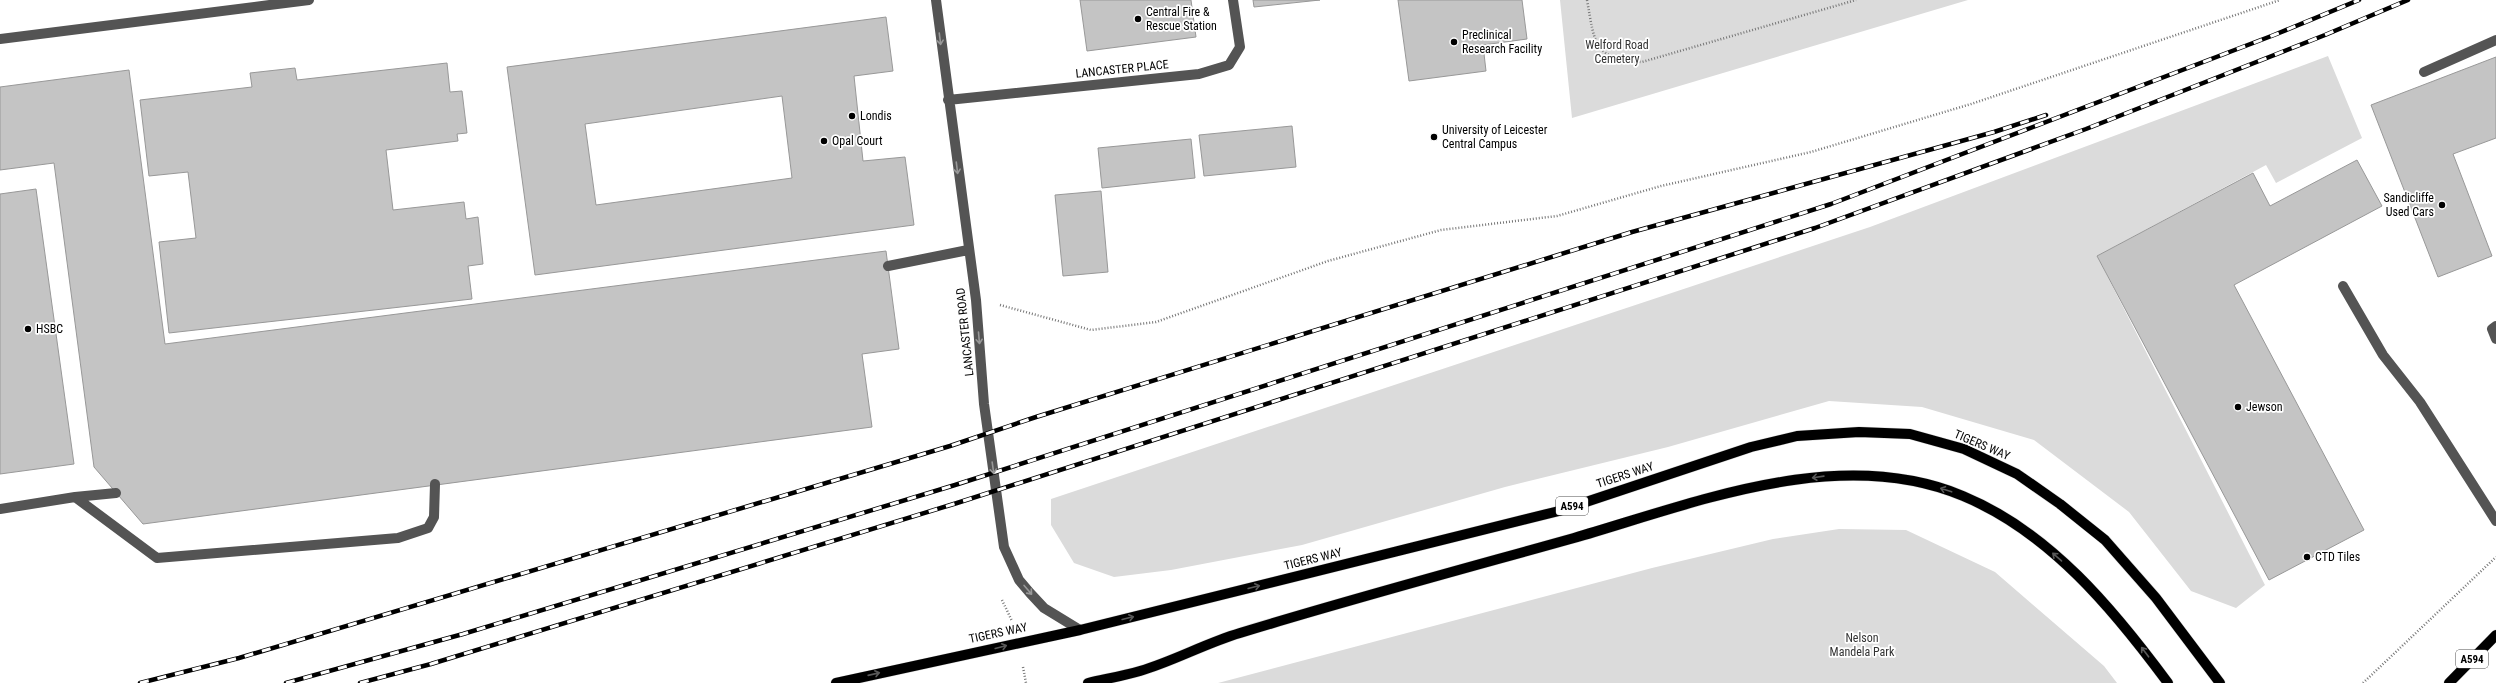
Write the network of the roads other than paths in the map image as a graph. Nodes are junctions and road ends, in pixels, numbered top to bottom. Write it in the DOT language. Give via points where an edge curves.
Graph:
graph roads {
  1 [pos="310,0"];
  2 [pos="936,0"];
  3 [pos="1233,0"];
  4 [pos="0,39"];
  5 [pos="2496,40"];
  6 [pos="2424,72"];
  7 [pos="948,100"];
  8 [pos="968,250"];
  9 [pos="888,266"];
  10 [pos="2343,286"];
  11 [pos="2496,326"];
  12 [pos="2496,340"];
  13 [pos="435,484"];
  14 [pos="116,493"];
  15 [pos="75,497"];
  16 [pos="0,510"];
  17 [pos="2496,521"];
  18 [pos="1080,630"];
  19 [pos="2496,635"];
  20 [pos="836,683"];
  21 [pos="1088,683"];
  22 [pos="2168,683"];
  23 [pos="2220,683"];
  24 [pos="2449,683"];
  1 -- 4 [label="street"];
  2 -- 7 [label="street, LANCASTER ROAD, one-way"];
  3 -- 7 [label="street, LANCASTER PLACE" via="1240,46 1229,65 1199,74"];
  5 -- 6 [label="street"];
  7 -- 8 [label="street, LANCASTER ROAD, one-way"];
  8 -- 9 [label="street"];
  8 -- 18 [label="street, LANCASTER ROAD, one-way" via="976,300 984,404 1004,547 1020,580 1030,593 1044,608"];
  10 -- 17 [label="street" via="2383,355 2420,402"];
  11 -- 12 [label="street" via="2492,329"];
  13 -- 15 [label="street" via="434,517 428,528 398,538 157,558"];
  14 -- 15 [label="street"];
  15 -- 16 [label="street"];
  20 -- 18 [label="main road, TIGERS WAY / A594, one-way"];
  18 -- 23 [label="main road, TIGERS WAY / A594, one-way" via="1559,511 1751,447 1798,436 1859,432 1910,434 1977,455 2017,474 2066,508 2105,540 2156,598"];
  19 -- 24 [label="main road, A594"];
  22 -- 21 [label="main road, A594, one-way" via="2133,635 2092,589 2056,555 2012,523 1964,496 1924,483 1884,476 1844,474 1742,490 1237,634 1141,671"];
}
